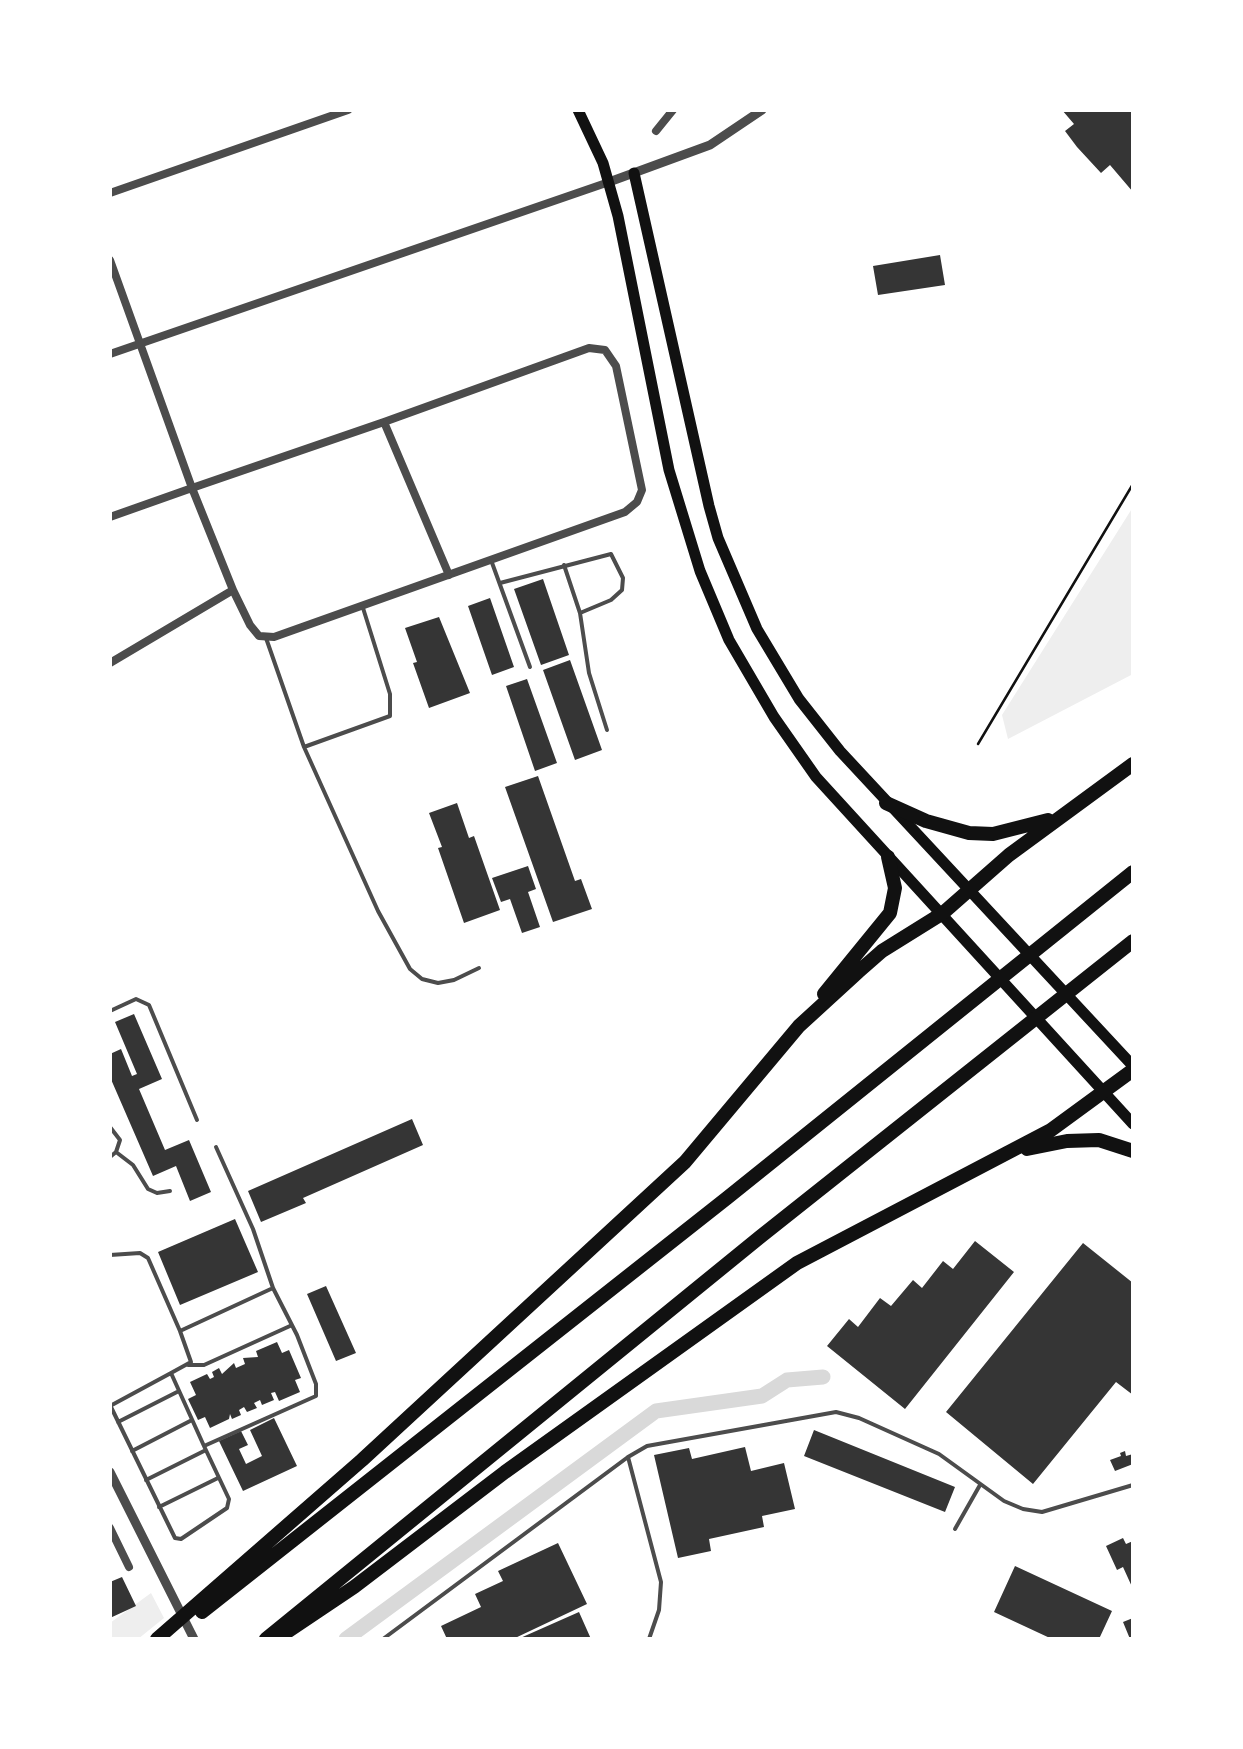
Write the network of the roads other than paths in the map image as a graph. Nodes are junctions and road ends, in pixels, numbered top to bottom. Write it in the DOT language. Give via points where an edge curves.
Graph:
graph roads {
  1 [pos="348,110"];
  2 [pos="578,110"];
  3 [pos="673,110"];
  4 [pos="762,110"];
  5 [pos="656,131"];
  6 [pos="634,173"];
  7 [pos="609,182"];
  8 [pos="110,194"];
  9 [pos="110,260"];
  10 [pos="141,343"];
  11 [pos="110,354"];
  12 [pos="384,422"];
  13 [pos="192,488"];
  14 [pos="110,517"];
  15 [pos="491,560"];
  16 [pos="564,565"];
  17 [pos="449,574"];
  18 [pos="500,583"];
  19 [pos="233,590"];
  20 [pos="362,605"];
  21 [pos="580,613"];
  22 [pos="266,638"];
  23 [pos="110,663"];
  24 [pos="530,667"];
  25 [pos="608,730"];
  26 [pos="304,747"];
  27 [pos="1133,764"];
  28 [pos="886,804"];
  29 [pos="1062,814"];
  30 [pos="888,856"];
  31 [pos="1133,872"];
  32 [pos="967,891"];
  33 [pos="943,914"];
  34 [pos="1133,941"];
  35 [pos="479,968"];
  36 [pos="110,1011"];
  37 [pos="800,1026"];
  38 [pos="1133,1068"];
  39 [pos="1105,1092"];
  40 [pos="197,1120"];
  41 [pos="1133,1124"];
  42 [pos="110,1126"];
  43 [pos="216,1146"];
  44 [pos="1133,1151"];
  45 [pos="116,1152"];
  46 [pos="1002,1156"];
  47 [pos="110,1157"];
  48 [pos="170,1191"];
  49 [pos="110,1255"];
  50 [pos="274,1288"];
  51 [pos="292,1325"];
  52 [pos="180,1331"];
  53 [pos="188,1365"];
  54 [pos="171,1373"];
  55 [pos="179,1391"];
  56 [pos="110,1406"];
  57 [pos="192,1420"];
  58 [pos="118,1422"];
  59 [pos="205,1448"];
  60 [pos="132,1451"];
  61 [pos="628,1457"];
  62 [pos="110,1472"];
  63 [pos="219,1478"];
  64 [pos="146,1480"];
  65 [pos="1133,1484"];
  66 [pos="980,1485"];
  67 [pos="159,1507"];
  68 [pos="110,1528"];
  69 [pos="955,1529"];
  70 [pos="128,1567"];
  71 [pos="157,1639"];
  72 [pos="165,1639"];
  73 [pos="194,1639"];
  74 [pos="266,1639"];
  75 [pos="274,1639"];
  76 [pos="383,1639"];
  77 [pos="650,1639"];
  1 -- 8 [label="street"];
  2 -- 7 [label="main road"];
  3 -- 5 [label="street"];
  4 -- 6 [label="street" via="710,145"];
  6 -- 7 [label="street"];
  6 -- 28 [label="main road" via="709,506 731,571 799,699"];
  7 -- 10 [label="street"];
  7 -- 30 [label="main road" via="669,470 700,572 774,717 816,777"];
  9 -- 10 [label="street"];
  10 -- 11 [label="street"];
  10 -- 13 [label="street"];
  12 -- 13 [label="street"];
  12 -- 15 [label="street" via="589,348 605,350 614,360 642,490 632,508"];
  12 -- 17 [label="street"];
  13 -- 14 [label="street"];
  13 -- 19 [label="street"];
  15 -- 17 [label="street"];
  15 -- 18 [label="lane"];
  16 -- 18 [label="lane"];
  16 -- 21 [label="lane"];
  16 -- 21 [label="lane" via="611,554 623,578 618,595"];
  17 -- 20 [label="street"];
  18 -- 24 [label="lane"];
  19 -- 22 [label="street" via="254,631"];
  19 -- 23 [label="street"];
  20 -- 22 [label="street"];
  20 -- 26 [label="lane" via="390,694 390,716"];
  21 -- 25 [label="lane"];
  22 -- 26 [label="lane"];
  26 -- 35 [label="lane" via="410,969 438,983"];
  27 -- 29 [label="highway"];
  28 -- 29 [label="highway" via="969,833 1014,830"];
  28 -- 32 [label="main road"];
  29 -- 32 [label="highway"];
  30 -- 33 [label="main road"];
  30 -- 37 [label="highway" via="895,888 890,912"];
  31 -- 72 [label="highway"];
  32 -- 33 [label="highway"];
  32 -- 38 [label="main road"];
  33 -- 37 [label="highway" via="882,951"];
  33 -- 39 [label="main road"];
  34 -- 74 [label="highway"];
  36 -- 40 [label="lane" via="136,999 149,1004"];
  37 -- 71 [label="highway" via="684,1162"];
  38 -- 39 [label="highway"];
  39 -- 41 [label="main road"];
  39 -- 46 [label="highway"];
  42 -- 45 [label="lane" via="120,1140"];
  43 -- 50 [label="lane"];
  44 -- 46 [label="highway" via="1098,1140 1068,1141"];
  45 -- 47 [label="lane"];
  45 -- 48 [label="lane" via="150,1191"];
  46 -- 75 [label="highway" via="797,1263"];
  49 -- 52 [label="lane" via="148,1258"];
  50 -- 51 [label="lane"];
  50 -- 52 [label="lane"];
  51 -- 53 [label="lane" via="204,1365"];
  51 -- 59 [label="lane" via="316,1396"];
  52 -- 53 [label="lane"];
  53 -- 54 [label="lane"];
  54 -- 55 [label="lane"];
  54 -- 56 [label="lane"];
  55 -- 57 [label="lane"];
  55 -- 58 [label="lane"];
  56 -- 58 [label="lane"];
  57 -- 59 [label="lane"];
  57 -- 60 [label="lane"];
  58 -- 60 [label="lane"];
  59 -- 63 [label="lane"];
  59 -- 64 [label="lane"];
  60 -- 64 [label="lane"];
  61 -- 66 [label="lane" via="647,1446 836,1412 939,1454"];
  61 -- 76 [label="lane"];
  61 -- 77 [label="lane" via="660,1582"];
  62 -- 73 [label="street"];
  63 -- 67 [label="lane"];
  63 -- 67 [label="lane" via="230,1505 181,1539"];
  64 -- 67 [label="lane"];
  65 -- 66 [label="lane" via="1042,1512 1012,1505"];
  66 -- 69 [label="lane"];
  68 -- 70 [label="street"];
}
